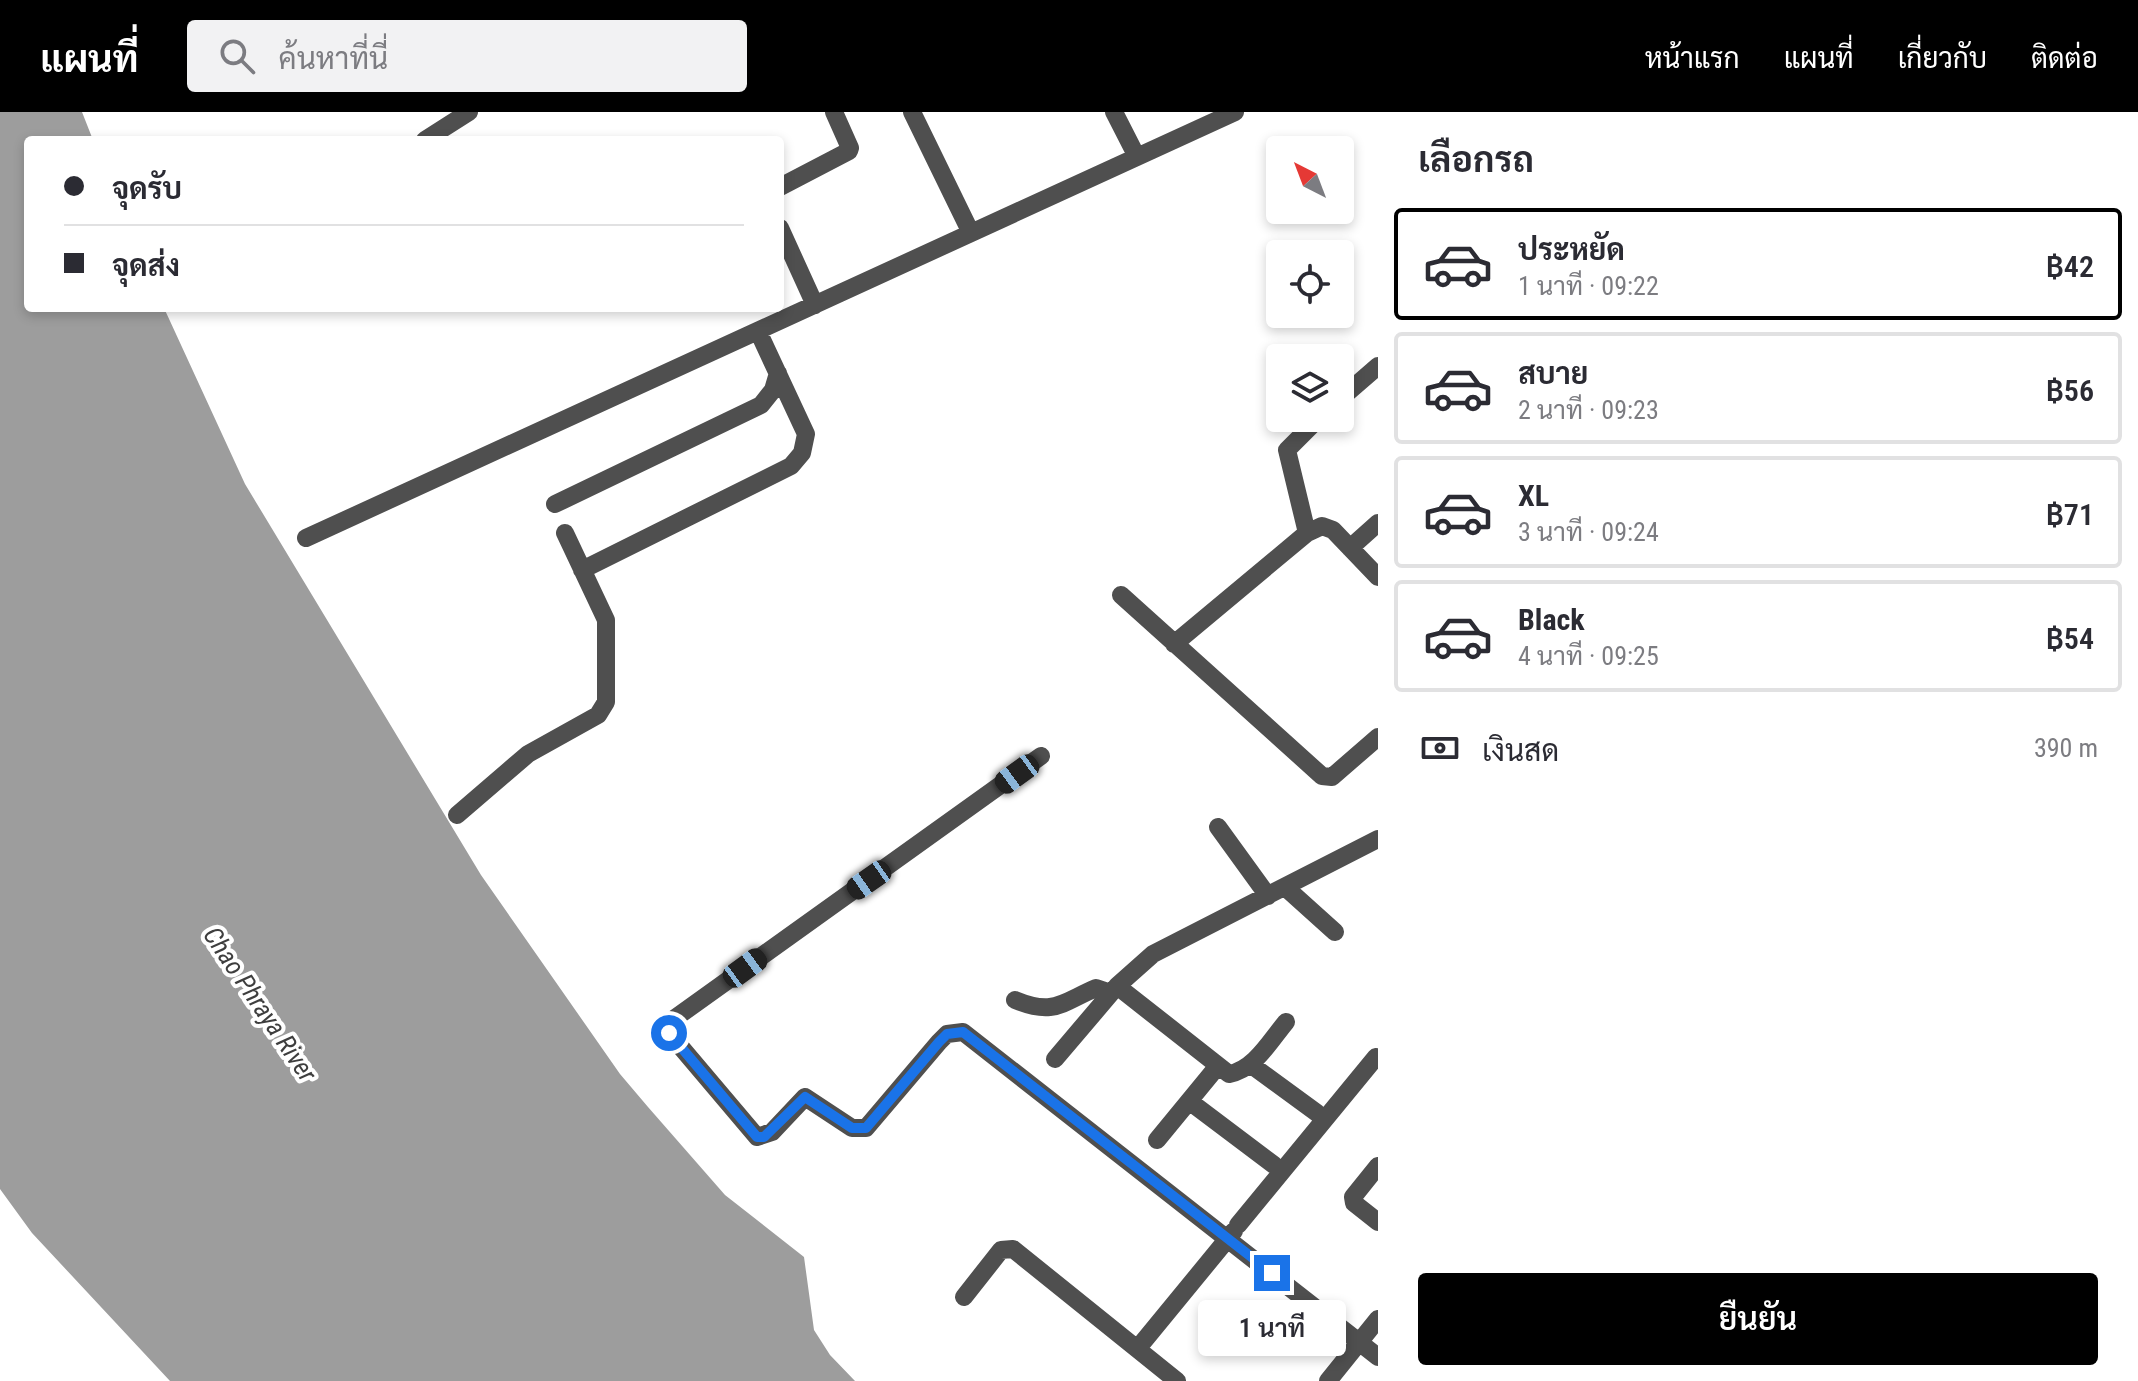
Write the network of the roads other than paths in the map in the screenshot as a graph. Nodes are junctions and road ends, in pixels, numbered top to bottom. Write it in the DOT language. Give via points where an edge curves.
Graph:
graph roads {
  1 [pos="469,112"];
  2 [pos="834,112"];
  3 [pos="912,112"];
  4 [pos="1114,112"];
  5 [pos="1235,112"];
  6 [pos="431,136"];
  7 [pos="1137,157"];
  8 [pos="784,185"];
  9 [pos="971,233"];
  10 [pos="784,237"];
  11 [pos="815,305"];
  12 [pos="758,331"];
  13 [pos="1378,366"];
  14 [pos="778,373"];
  15 [pos="1354,387"];
  16 [pos="1305,432"];
  17 [pos="555,504"];
  18 [pos="1378,523"];
  19 [pos="565,533"];
  20 [pos="1307,533"];
  21 [pos="306,538"];
  22 [pos="1350,548"];
  23 [pos="582,570"];
  24 [pos="1378,577"];
  25 [pos="1121,595"];
  26 [pos="1174,644"];
  27 [pos="1378,737"];
  28 [pos="1041,756"];
  29 [pos="457,815"];
  30 [pos="1218,827"];
  31 [pos="1378,839"];
  32 [pos="1277,892"];
  33 [pos="1335,932"];
  34 [pos="1114,990"];
  35 [pos="1015,1000"];
  36 [pos="1286,1022"];
  37 [pos="1055,1059"];
  38 [pos="1250,1064"];
  39 [pos="1217,1067"];
  40 [pos="1373,1068"];
  41 [pos="1189,1101"];
  42 [pos="1322,1117"];
  43 [pos="1157,1140"];
  44 [pos="1378,1166"];
  45 [pos="1280,1169"];
  46 [pos="1378,1222"];
  47 [pos="1233,1232"];
  48 [pos="964,1297"];
  49 [pos="1378,1319"];
  50 [pos="1360,1342"];
  51 [pos="1138,1348"];
  52 [pos="1378,1357"];
  53 [pos="1177,1381"];
  54 [pos="1328,1381"];
  1 -- 6 [label="lane"];
  2 -- 8 [label="lane" via="849,151"];
  3 -- 9 [label="lane"];
  4 -- 7 [label="lane"];
  5 -- 7 [label="lane"];
  7 -- 9 [label="lane"];
  9 -- 11 [label="lane"];
  10 -- 11 [label="lane"];
  11 -- 12 [label="lane"];
  12 -- 14 [label="lane"];
  12 -- 21 [label="lane"];
  13 -- 15 [label="lane"];
  14 -- 17 [label="lane" via="761,405"];
  14 -- 23 [label="lane" via="806,434 802,453 791,466"];
  16 -- 20 [label="lane" via="1287,450"];
  18 -- 22 [label="lane"];
  19 -- 23 [label="lane"];
  20 -- 22 [label="lane" via="1322,526"];
  20 -- 26 [label="lane"];
  22 -- 24 [label="lane"];
  23 -- 29 [label="lane" via="606,620 606,702 598,715 528,754"];
  25 -- 26 [label="lane"];
  26 -- 27 [label="lane" via="1322,776 1332,777"];
  28 -- 47 [label="lane" via="671,1021 669,1033 757,1137 764,1137 805,1097 852,1128 866,1128 947,1034 963,1032"];
  30 -- 32 [label="lane"];
  31 -- 32 [label="lane"];
  32 -- 33 [label="lane"];
  32 -- 34 [label="lane" via="1153,954"];
  34 -- 35 [label="lane" via="1096,988 1052,1009"];
  34 -- 37 [label="lane"];
  34 -- 39 [label="lane"];
  36 -- 38 [label="lane"];
  38 -- 39 [label="lane" via="1229,1074"];
  38 -- 42 [label="lane"];
  39 -- 41 [label="lane"];
  40 -- 42 [label="lane"];
  41 -- 43 [label="lane"];
  41 -- 45 [label="lane"];
  42 -- 45 [label="lane"];
  44 -- 46 [label="lane" via="1353,1197"];
  45 -- 47 [label="lane"];
  47 -- 50 [label="lane"];
  47 -- 51 [label="lane"];
  48 -- 51 [label="lane" via="1001,1250 1013,1249"];
  49 -- 50 [label="lane"];
  50 -- 52 [label="lane"];
  50 -- 54 [label="lane"];
  51 -- 53 [label="lane"];
}
